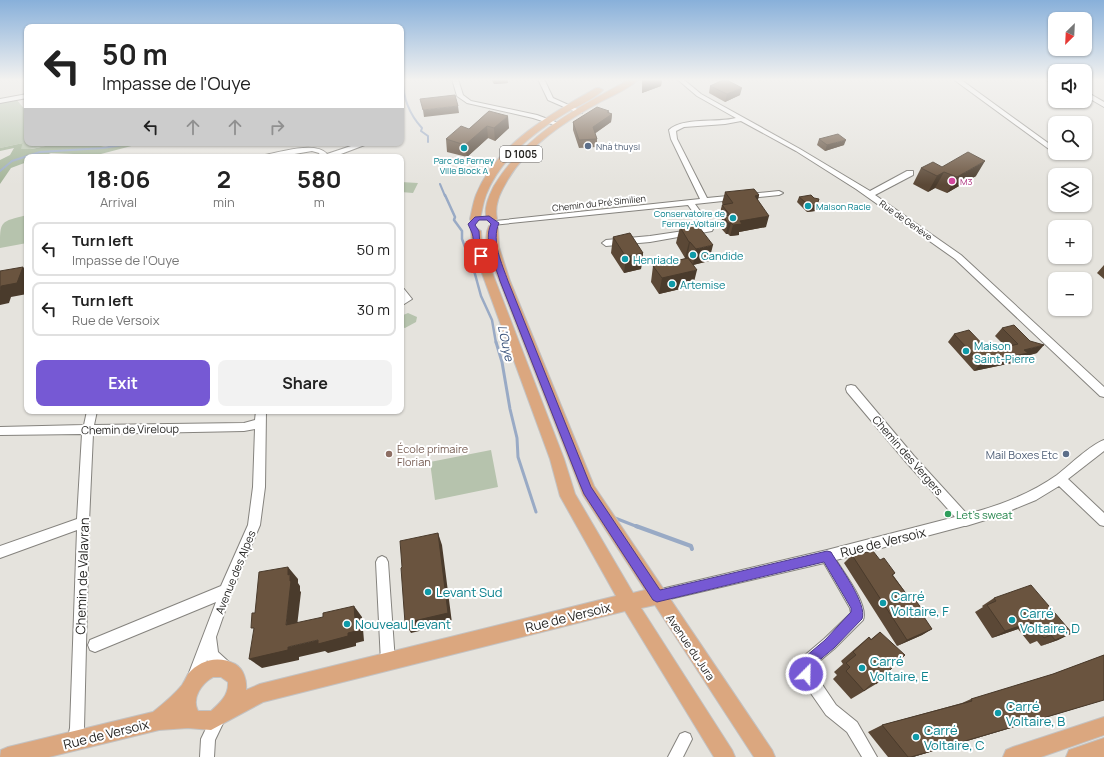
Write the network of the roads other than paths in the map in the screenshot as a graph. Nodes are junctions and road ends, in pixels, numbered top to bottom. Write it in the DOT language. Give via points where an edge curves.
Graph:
graph roads {
  1 [pos="528,114"];
  2 [pos="557,114"];
  3 [pos="576,114"];
  4 [pos="734,114"];
  5 [pos="1005,114"];
  6 [pos="742,119"];
  7 [pos="548,120"];
  8 [pos="558,124"];
  9 [pos="1048,145"];
  10 [pos="358,146"];
  11 [pos="283,154"];
  12 [pos="323,154"];
  13 [pos="334,154"];
  14 [pos="910,173"];
  15 [pos="780,193"];
  16 [pos="870,194"];
  17 [pos="705,202"];
  18 [pos="691,204"];
  19 [pos="494,224"];
  20 [pos="476,225"];
  21 [pos="606,243"];
  22 [pos="404,294"];
  23 [pos="404,301"];
  24 [pos="851,389"];
  25 [pos="1104,393"];
  26 [pos="91,414"];
  27 [pos="261,417"];
  28 [pos="88,430"];
  29 [pos="0,431"];
  30 [pos="1104,445"];
  31 [pos="1060,479"];
  32 [pos="966,521"];
  33 [pos="1104,521"];
  34 [pos="83,522"];
  35 [pos="0,552"];
  36 [pos="827,556"];
  37 [pos="382,562"];
  38 [pos="226,591"];
  39 [pos="657,596"];
  40 [pos="629,602"];
  41 [pos="209,637"];
  42 [pos="95,645"];
  43 [pos="388,662"];
  44 [pos="231,674"];
  45 [pos="189,689"];
  46 [pos="260,693"];
  47 [pos="223,713"];
  48 [pos="196,720"];
  49 [pos="157,721"];
  50 [pos="1104,726"];
  51 [pos="208,739"];
  52 [pos="684,739"];
  53 [pos="74,742"];
  54 [pos="1104,748"];
  55 [pos="10,757"];
  56 [pos="207,757"];
  57 [pos="675,757"];
  58 [pos="725,757"];
  59 [pos="765,757"];
  60 [pos="870,757"];
  61 [pos="1013,757"];
  62 [pos="1076,757"];
  1 -- 7 [label="street"];
  2 -- 7 [label="main road, D 1005"];
  3 -- 8 [label="main road, Avenue du Jura / D 1005"];
  4 -- 6 [label="street, Rue de Genève"];
  5 -- 9 [label="street"];
  6 -- 16 [label="street, Rue de Genève"];
  6 -- 17 [label="street" via="680,126 672,130"];
  7 -- 8 [label="street"];
  7 -- 20 [label="main road, D 1005" via="517,145 496,168 484,189"];
  8 -- 19 [label="main road, Avenue du Jura / D 1005" via="531,144 507,171 494,196"];
  10 -- 13 [label="street"];
  11 -- 12 [label="street" via="312,149"];
  14 -- 16 [label="street"];
  15 -- 17 [label="street, Chemin du Pré Similien"];
  16 -- 25 [label="street, Rue de Genève" via="970,267"];
  17 -- 18 [label="street, Chemin du Pré Similien"];
  18 -- 19 [label="street, Chemin du Pré Similien"];
  18 -- 21 [label="street" via="709,229"];
  19 -- 20 [label="main road" via="484,217"];
  19 -- 20 [label="main road" via="487,232"];
  19 -- 39 [label="main road, Avenue du Jura / D 1005" via="493,247 504,281 585,485"];
  20 -- 40 [label="main road, D 1005" via="477,246 557,459 568,496"];
  22 -- 23 [label="street" via="408,299"];
  24 -- 32 [label="street, Chemin des Vergers"];
  26 -- 28 [label="street, Chemin de Valavran"];
  27 -- 28 [label="street, Chemin de Vireloup" via="244,427"];
  27 -- 38 [label="street, Avenue des Alpes" via="259,487 254,525"];
  28 -- 29 [label="street, Chemin de Vireloup"];
  28 -- 34 [label="street, Chemin de Valavran"];
  30 -- 31 [label="street, Rue de Versoix"];
  31 -- 32 [label="street, Rue de Versoix" via="1011,506"];
  31 -- 33 [label="street"];
  32 -- 36 [label="street, Rue de Versoix"];
  34 -- 35 [label="street"];
  34 -- 53 [label="street, Chemin de Valavran" via="77,728"];
  36 -- 39 [label="street, Rue de Versoix"];
  36 -- 60 [label="street" via="856,606 858,614 803,666 831,710 852,727"];
  37 -- 43 [label="street"];
  38 -- 41 [label="street, Avenue des Alpes"];
  38 -- 42 [label="street"];
  39 -- 40 [label="main road, Rue de Versoix"];
  39 -- 59 [label="main road, Avenue du Jura / D 1005"];
  40 -- 43 [label="main road, Rue de Versoix"];
  40 -- 58 [label="main road, D 1005"];
  41 -- 44 [label="street" via="212,655"];
  41 -- 45 [label="street, Avenue des Alpes"];
  43 -- 46 [label="main road, Rue de Versoix"];
  44 -- 45 [label="main road" via="211,669 200,676"];
  44 -- 46 [label="main road" via="249,689"];
  44 -- 47 [label="main road" via="237,687 236,695"];
  45 -- 48 [label="main road" via="185,707"];
  45 -- 49 [label="main road, Rue de Versoix" via="172,709"];
  46 -- 47 [label="main road, Rue de Versoix"];
  47 -- 48 [label="main road" via="210,721"];
  47 -- 51 [label="street"];
  48 -- 49 [label="main road, Rue de Versoix"];
  48 -- 51 [label="street"];
  49 -- 53 [label="main road, Rue de Versoix"];
  50 -- 61 [label="main road"];
  51 -- 56 [label="street"];
  52 -- 57 [label="street"];
  53 -- 55 [label="main road, Rue de Versoix"];
  54 -- 62 [label="main road"];
}
